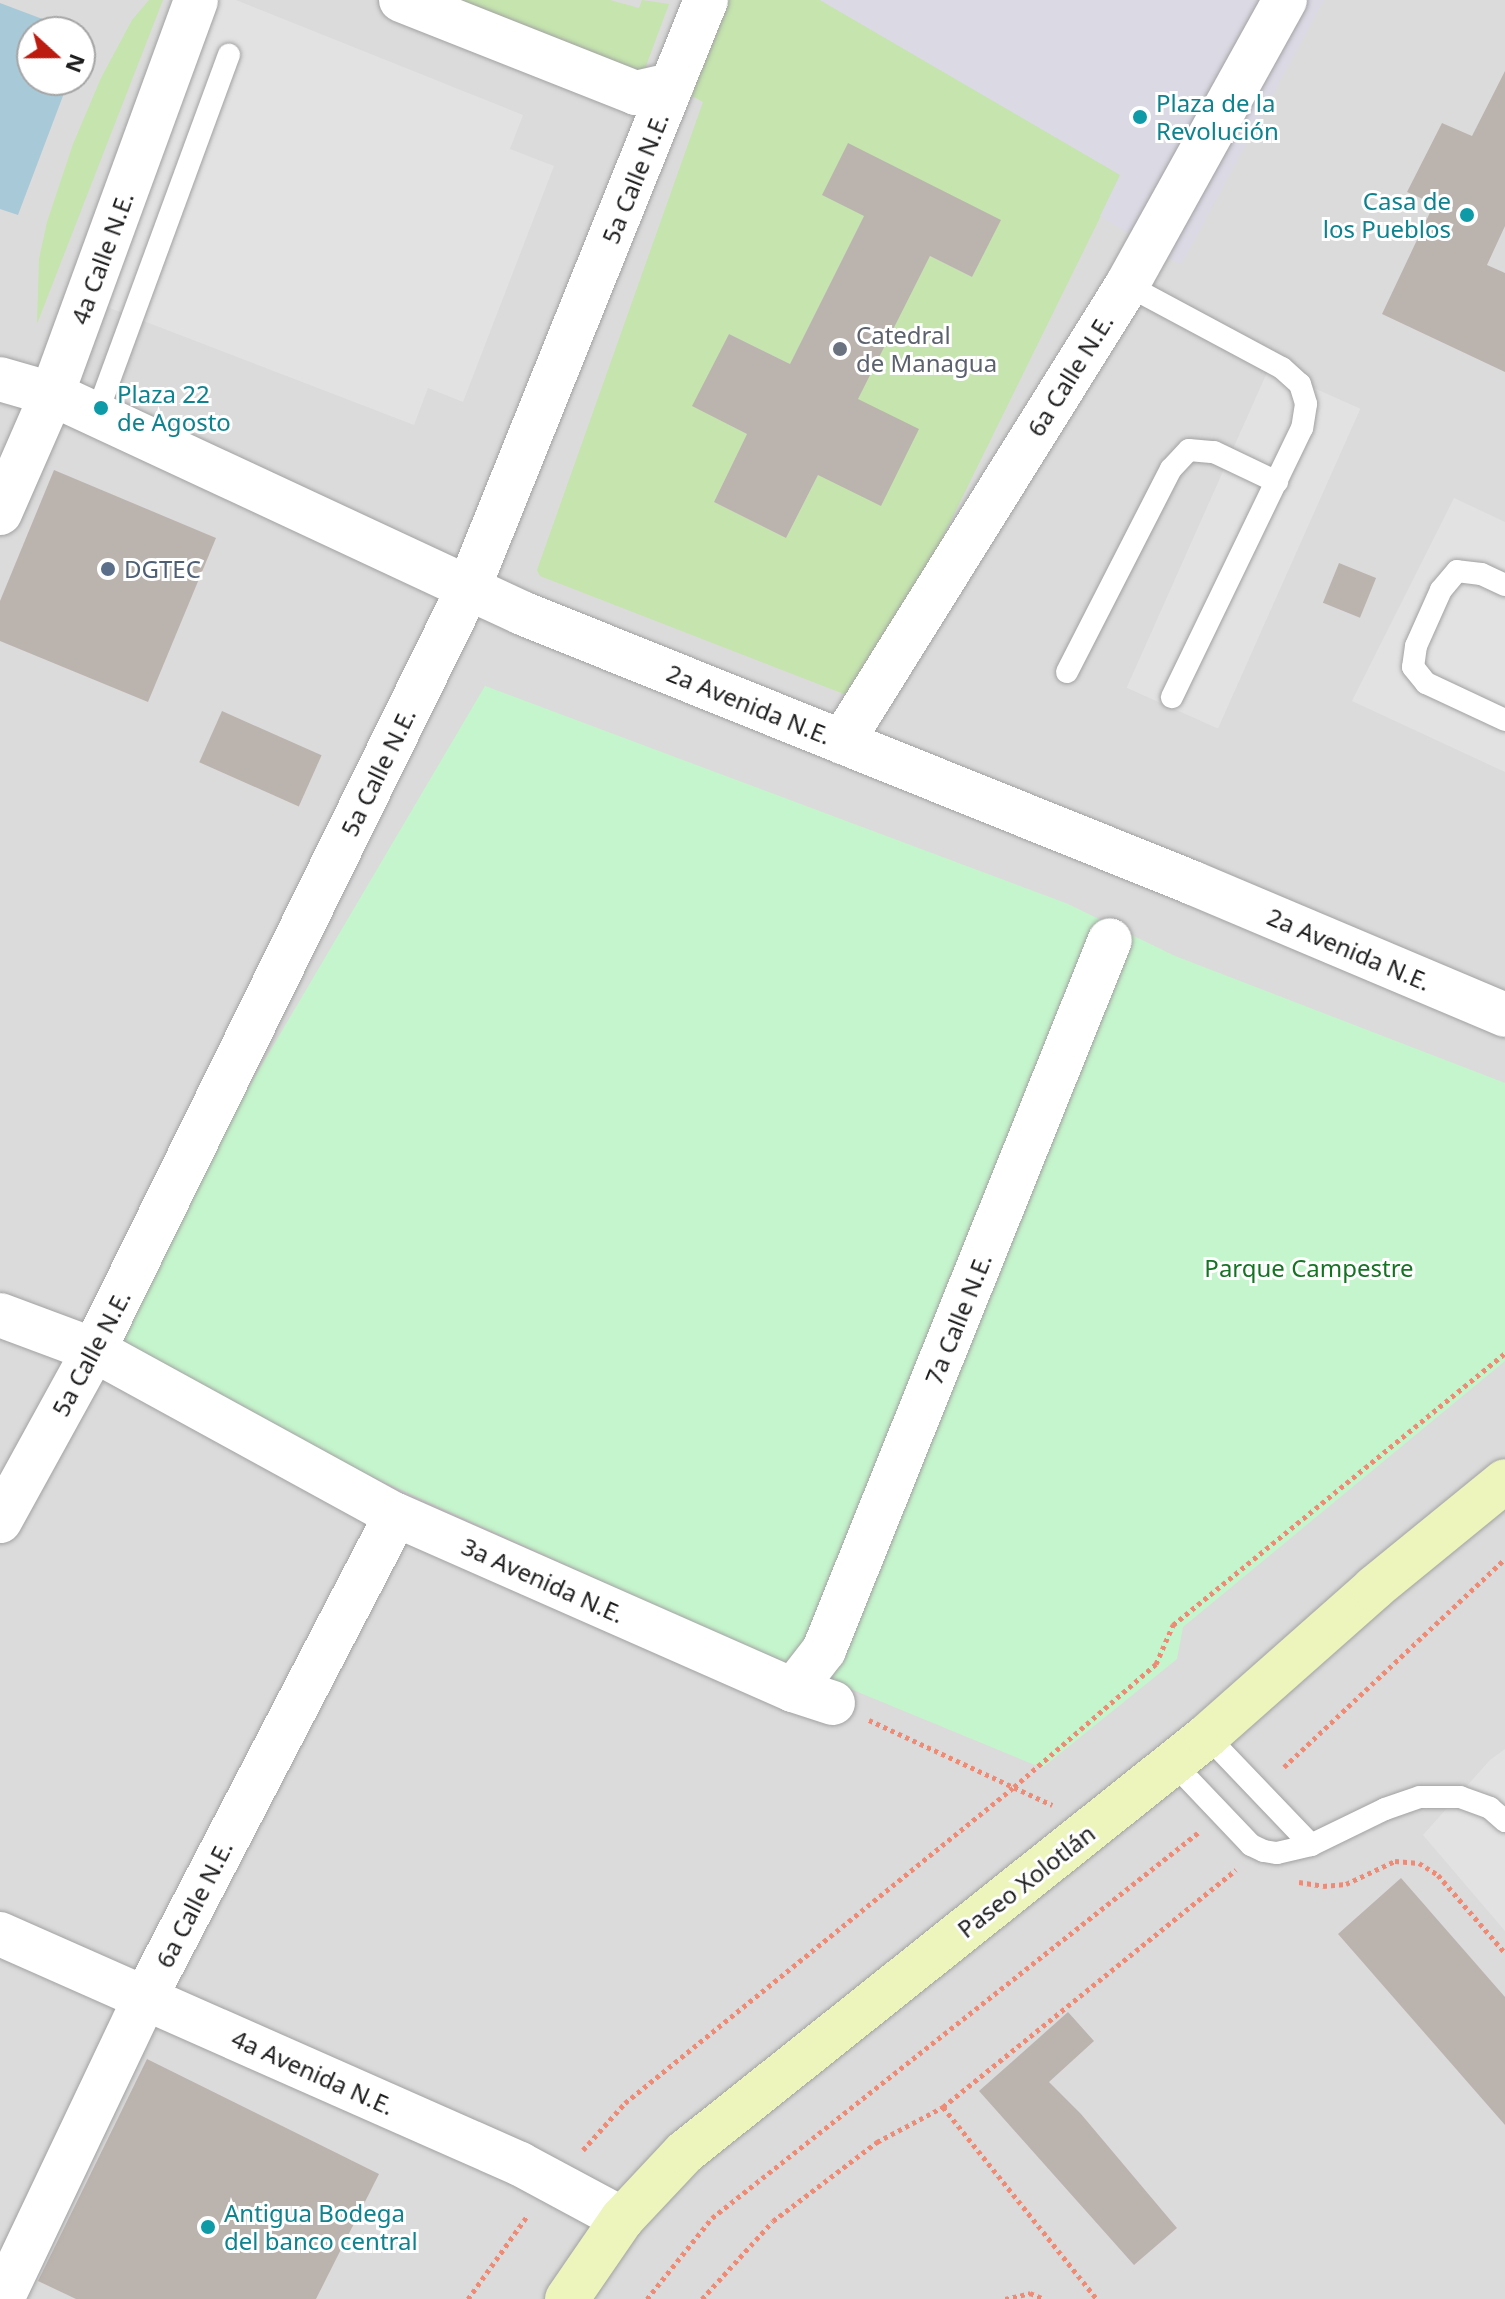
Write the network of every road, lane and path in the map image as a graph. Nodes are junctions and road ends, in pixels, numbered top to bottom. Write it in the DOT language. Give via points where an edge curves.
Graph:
graph roads {
  1 [pos="196,0"];
  2 [pos="401,0"];
  3 [pos="706,0"];
  4 [pos="1285,0"];
  5 [pos="229,55"];
  6 [pos="672,85"];
  7 [pos="1127,285"];
  8 [pos="0,379"];
  9 [pos="52,394"];
  10 [pos="96,416"];
  11 [pos="1277,482"];
  12 [pos="0,513"];
  13 [pos="1505,585"];
  14 [pos="469,587"];
  15 [pos="1067,672"];
  16 [pos="1172,697"];
  17 [pos="1505,720"];
  18 [pos="842,742"];
  19 [pos="1110,940"];
  20 [pos="1505,1015"];
  21 [pos="0,1315"];
  22 [pos="94,1350"];
  23 [pos="1505,1353"];
  24 [pos="1505,1481"];
  25 [pos="396,1515"];
  26 [pos="0,1521"];
  27 [pos="1505,1559"];
  28 [pos="813,1696"];
  29 [pos="1207,1736"];
  30 [pos="1173,1763"];
  31 [pos="1284,1767"];
  32 [pos="1014,1787"];
  33 [pos="1500,1807"];
  34 [pos="1096,1826"];
  35 [pos="1211,1837"];
  36 [pos="1311,1845"];
  37 [pos="1227,1858"];
  38 [pos="1237,1869"];
  39 [pos="1249,1872"];
  40 [pos="1285,1879"];
  41 [pos="0,1934"];
  42 [pos="1505,1953"];
  43 [pos="145,1998"];
  44 [pos="943,2107"];
  45 [pos="555,2181"];
  46 [pos="622,2219"];
  47 [pos="1093,2298"];
  48 [pos="2,2299"];
  49 [pos="468,2299"];
  50 [pos="567,2299"];
  51 [pos="647,2299"];
  52 [pos="702,2299"];
  53 [pos="1005,2299"];
  54 [pos="1044,2299"];
  1 -- 9 [label="street, 4a Calle N.E."];
  2 -- 6 [label="street" via="636,93"];
  3 -- 6 [label="street, 5a Calle N.E."];
  4 -- 7 [label="street, 6a Calle N.E."];
  5 -- 10 [label="lane"];
  6 -- 14 [label="street, 5a Calle N.E."];
  7 -- 11 [label="lane" via="1282,368 1300,384 1306,404 1302,428"];
  7 -- 18 [label="street, 6a Calle N.E."];
  8 -- 9 [label="street, 2a Avenida N.E."];
  9 -- 10 [label="street, 2a Avenida N.E."];
  9 -- 12 [label="street, 4a Calle N.E."];
  10 -- 14 [label="street, 2a Avenida N.E."];
  11 -- 15 [label="lane" via="1214,452 1189,450 1171,469"];
  11 -- 16 [label="lane"];
  13 -- 17 [label="lane" via="1457,571 1441,590 1416,646 1413,667 1426,683"];
  14 -- 18 [label="street, 2a Avenida N.E."];
  14 -- 22 [label="street, 5a Calle N.E."];
  18 -- 20 [label="street, 2a Avenida N.E."];
  19 -- 28 [label="street, 7a Calle N.E." via="824,1650"];
  21 -- 22 [label="street, 3a Avenida N.E."];
  22 -- 25 [label="street, 3a Avenida N.E."];
  22 -- 26 [label="street, 5a Calle N.E."];
  23 -- 32 [label="path" via="1173,1625 1156,1664"];
  24 -- 29 [label="street, Paseo Xolotlán"];
  25 -- 28 [label="street, 3a Avenida N.E."];
  25 -- 43 [label="street, 6a Calle N.E."];
  27 -- 31 [label="path"];
  28 -- 32 [label="path"];
  29 -- 30 [label="street, Paseo Xolotlán"];
  29 -- 36 [label="lane"];
  30 -- 34 [label="street, Paseo Xolotlán"];
  30 -- 36 [label="lane" via="1251,1845 1277,1853"];
  32 -- 34 [label="path"];
  32 -- 45 [label="path" via="625,2103"];
  33 -- 36 [label="lane" via="1460,1797 1420,1797"];
  34 -- 46 [label="street, Paseo Xolotlán" via="685,2152"];
  35 -- 51 [label="path" via="1204,1828 712,2218"];
  37 -- 38 [label="path"];
  38 -- 39 [label="path"];
  38 -- 44 [label="path"];
  40 -- 42 [label="path" via="1346,1884 1395,1861 1419,1863 1438,1875"];
  41 -- 43 [label="street, 4a Avenida N.E."];
  43 -- 45 [label="street, 4a Avenida N.E."];
  43 -- 48 [label="street, 6a Calle N.E."];
  44 -- 47 [label="path"];
  44 -- 52 [label="path" via="877,2142 773,2221"];
  45 -- 46 [label="street, 4a Avenida N.E."];
  45 -- 49 [label="path"];
  46 -- 50 [label="street, Paseo Xolotlán"];
  53 -- 54 [label="path" via="1030,2293"];
}
